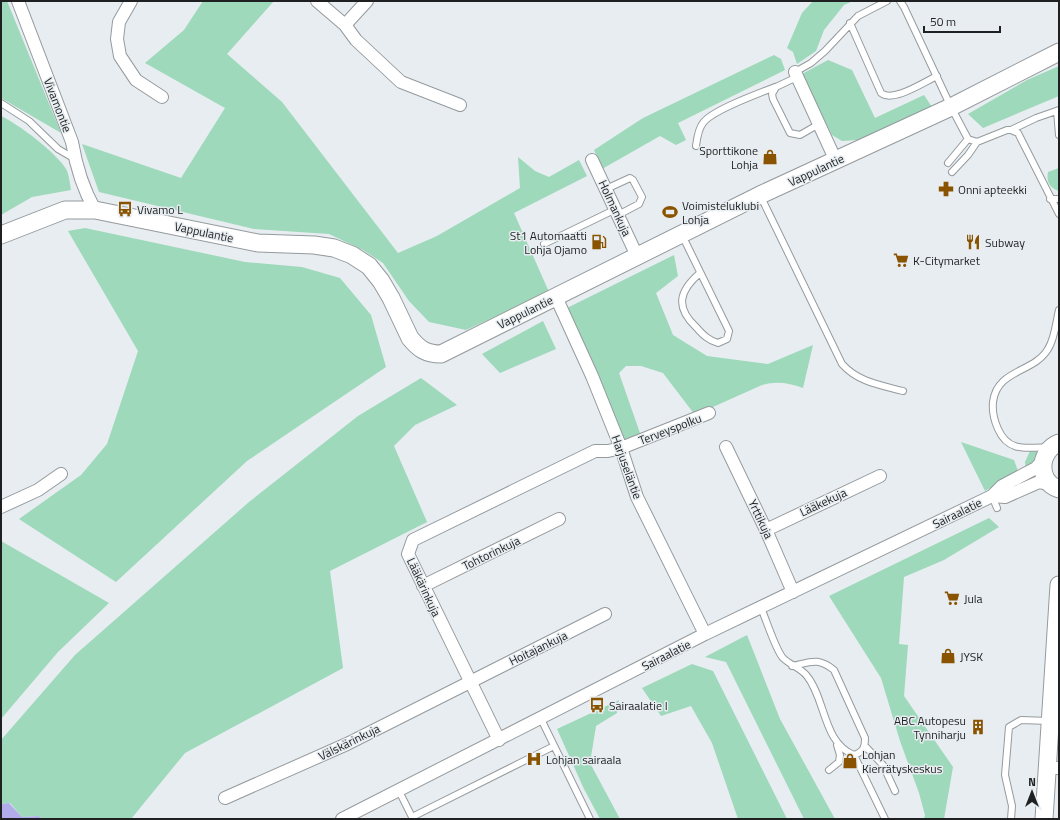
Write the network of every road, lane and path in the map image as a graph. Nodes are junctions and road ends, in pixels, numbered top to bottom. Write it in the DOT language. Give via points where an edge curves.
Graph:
graph roads {
  1 [pos="18,1"];
  2 [pos="131,1"];
  3 [pos="317,1"];
  4 [pos="367,1"];
  5 [pos="887,1"];
  6 [pos="900,1"];
  7 [pos="850,23"];
  8 [pos="345,25"];
  9 [pos="1059,52"];
  10 [pos="796,74"];
  11 [pos="936,76"];
  12 [pos="776,87"];
  13 [pos="162,96"];
  14 [pos="1,103"];
  15 [pos="460,105"];
  16 [pos="951,107"];
  17 [pos="1058,110"];
  18 [pos="819,124"];
  19 [pos="1012,130"];
  20 [pos="1059,135"];
  21 [pos="968,139"];
  22 [pos="977,142"];
  23 [pos="696,146"];
  24 [pos="75,159"];
  25 [pos="592,160"];
  26 [pos="836,161"];
  27 [pos="948,163"];
  28 [pos="952,172"];
  29 [pos="606,189"];
  30 [pos="760,195"];
  31 [pos="1050,199"];
  32 [pos="1059,200"];
  33 [pos="95,210"];
  34 [pos="617,212"];
  35 [pos="1059,214"];
  36 [pos="682,234"];
  37 [pos="1,235"];
  38 [pos="544,244"];
  39 [pos="637,256"];
  40 [pos="700,273"];
  41 [pos="556,297"];
  42 [pos="1059,310"];
  43 [pos="903,391"];
  44 [pos="709,414"];
  45 [pos="726,447"];
  46 [pos="1054,447"];
  47 [pos="621,448"];
  48 [pos="608,451"];
  49 [pos="61,474"];
  50 [pos="880,476"];
  51 [pos="1056,491"];
  52 [pos="992,496"];
  53 [pos="1,507"];
  54 [pos="997,508"];
  55 [pos="559,519"];
  56 [pos="766,530"];
  57 [pos="1059,585"];
  58 [pos="423,586"];
  59 [pos="793,592"];
  60 [pos="761,608"];
  61 [pos="605,614"];
  62 [pos="706,634"];
  63 [pos="792,666"];
  64 [pos="470,680"];
  65 [pos="541,718"];
  66 [pos="1051,721"];
  67 [pos="499,740"];
  68 [pos="837,744"];
  69 [pos="554,746"];
  70 [pos="865,746"];
  71 [pos="854,755"];
  72 [pos="1053,768"];
  73 [pos="829,770"];
  74 [pos="399,791"];
  75 [pos="895,791"];
  76 [pos="225,798"];
  77 [pos="412,818"];
  78 [pos="342,819"];
  79 [pos="590,819"];
  80 [pos="885,819"];
  81 [pos="1011,819"];
  82 [pos="1044,819"];
  1 -- 24 [label="street, Vivamontie" via="72,142"];
  2 -- 13 [label="street" via="119,22 117,39 120,56 136,80"];
  3 -- 8 [label="street"];
  4 -- 8 [label="street"];
  5 -- 7 [label="lane" via="866,10"];
  6 -- 11 [label="lane"];
  7 -- 10 [label="lane" via="825,51"];
  7 -- 11 [label="lane" via="884,96 894,96"];
  8 -- 15 [label="street" via="356,40 401,82"];
  9 -- 16 [label="street, Vappulantie"];
  10 -- 12 [label="lane"];
  10 -- 18 [label="street"];
  11 -- 16 [label="lane"];
  12 -- 18 [label="lane" via="772,94 773,99 790,133 800,135"];
  12 -- 23 [label="lane" via="708,117 700,128"];
  14 -- 24 [label="lane" via="29,121 58,149"];
  16 -- 21 [label="lane"];
  16 -- 26 [label="street, Vappulantie"];
  17 -- 19 [label="lane"];
  17 -- 20 [label="lane"];
  18 -- 26 [label="street"];
  19 -- 22 [label="lane"];
  19 -- 31 [label="lane" via="1018,133"];
  21 -- 22 [label="lane"];
  21 -- 27 [label="lane"];
  22 -- 28 [label="lane"];
  24 -- 33 [label="street, Vivamontie" via="87,196"];
  25 -- 29 [label="street, Holmankuja"];
  26 -- 30 [label="street, Vappulantie"];
  29 -- 34 [label="street, Holmankuja"];
  29 -- 34 [label="lane" via="630,178 642,197 639,204"];
  30 -- 36 [label="street, Vappulantie"];
  30 -- 43 [label="lane" via="842,364 850,373 862,380"];
  31 -- 32 [label="lane"];
  31 -- 35 [label="lane"];
  33 -- 37 [label="street, Vappulantie" via="65,210"];
  33 -- 41 [label="street, Vappulantie" via="258,243 334,248 352,255 369,266 381,281 410,338 430,354 440,354"];
  34 -- 38 [label="lane"];
  34 -- 39 [label="street, Holmankuja"];
  36 -- 39 [label="street, Vappulantie"];
  36 -- 40 [label="lane"];
  39 -- 41 [label="street, Vappulantie"];
  40 -- 40 [label="lane" via="729,331 726,339 718,343 709,341 686,318 683,308 683,292"];
  41 -- 47 [label="street, Harjuseläntie"];
  42 -- 46 [label="lane" via="1048,349 1041,357 1000,384 993,407 993,417 1005,442 1012,446"];
  44 -- 47 [label="street, Terveyspolku"];
  45 -- 56 [label="street, Yrttikuja"];
  46 -- 51 [label="street" via="1043,473"];
  46 -- 52 [label="street, Sairaalatie" via="1036,468 1002,486"];
  47 -- 48 [label="street, Terveyspolku"];
  47 -- 62 [label="street, Harjuseläntie" via="637,497"];
  48 -- 58 [label="street, Lääkärinkuja" via="595,451 412,540 408,554"];
  49 -- 53 [label="street" via="38,490"];
  50 -- 56 [label="street, Lääkekuja"];
  51 -- 52 [label="street, Sairaalatie" via="1039,482 1006,497"];
  52 -- 54 [label="lane"];
  52 -- 59 [label="street, Sairaalatie"];
  55 -- 58 [label="street, Tohtorinkuja"];
  56 -- 59 [label="street, Yrttikuja"];
  57 -- 66 [label="street"];
  58 -- 64 [label="street, Lääkärinkuja"];
  59 -- 60 [label="street, Sairaalatie"];
  60 -- 62 [label="street, Sairaalatie"];
  60 -- 63 [label="lane" via="781,656"];
  61 -- 64 [label="street, Hoitajankuja"];
  62 -- 65 [label="street, Sairaalatie"];
  63 -- 68 [label="lane" via="807,676"];
  63 -- 70 [label="lane" via="825,662 834,670 865,738"];
  64 -- 67 [label="street, Lääkärinkuja"];
  64 -- 76 [label="street, Välskärinkuja" via="347,744"];
  65 -- 67 [label="street, Sairaalatie"];
  65 -- 69 [label="lane"];
  66 -- 72 [label="street"];
  66 -- 81 [label="lane" via="1021,720 1009,727 1005,775 1012,806"];
  67 -- 74 [label="street, Sairaalatie"];
  68 -- 71 [label="lane" via="844,751"];
  68 -- 73 [label="lane" via="839,762"];
  69 -- 77 [label="lane"];
  69 -- 79 [label="lane"];
  70 -- 71 [label="lane" via="861,752"];
  70 -- 75 [label="lane" via="883,765"];
  71 -- 80 [label="lane"];
  72 -- 82 [label="street"];
  74 -- 77 [label="lane"];
  74 -- 78 [label="street, Sairaalatie"];
}
